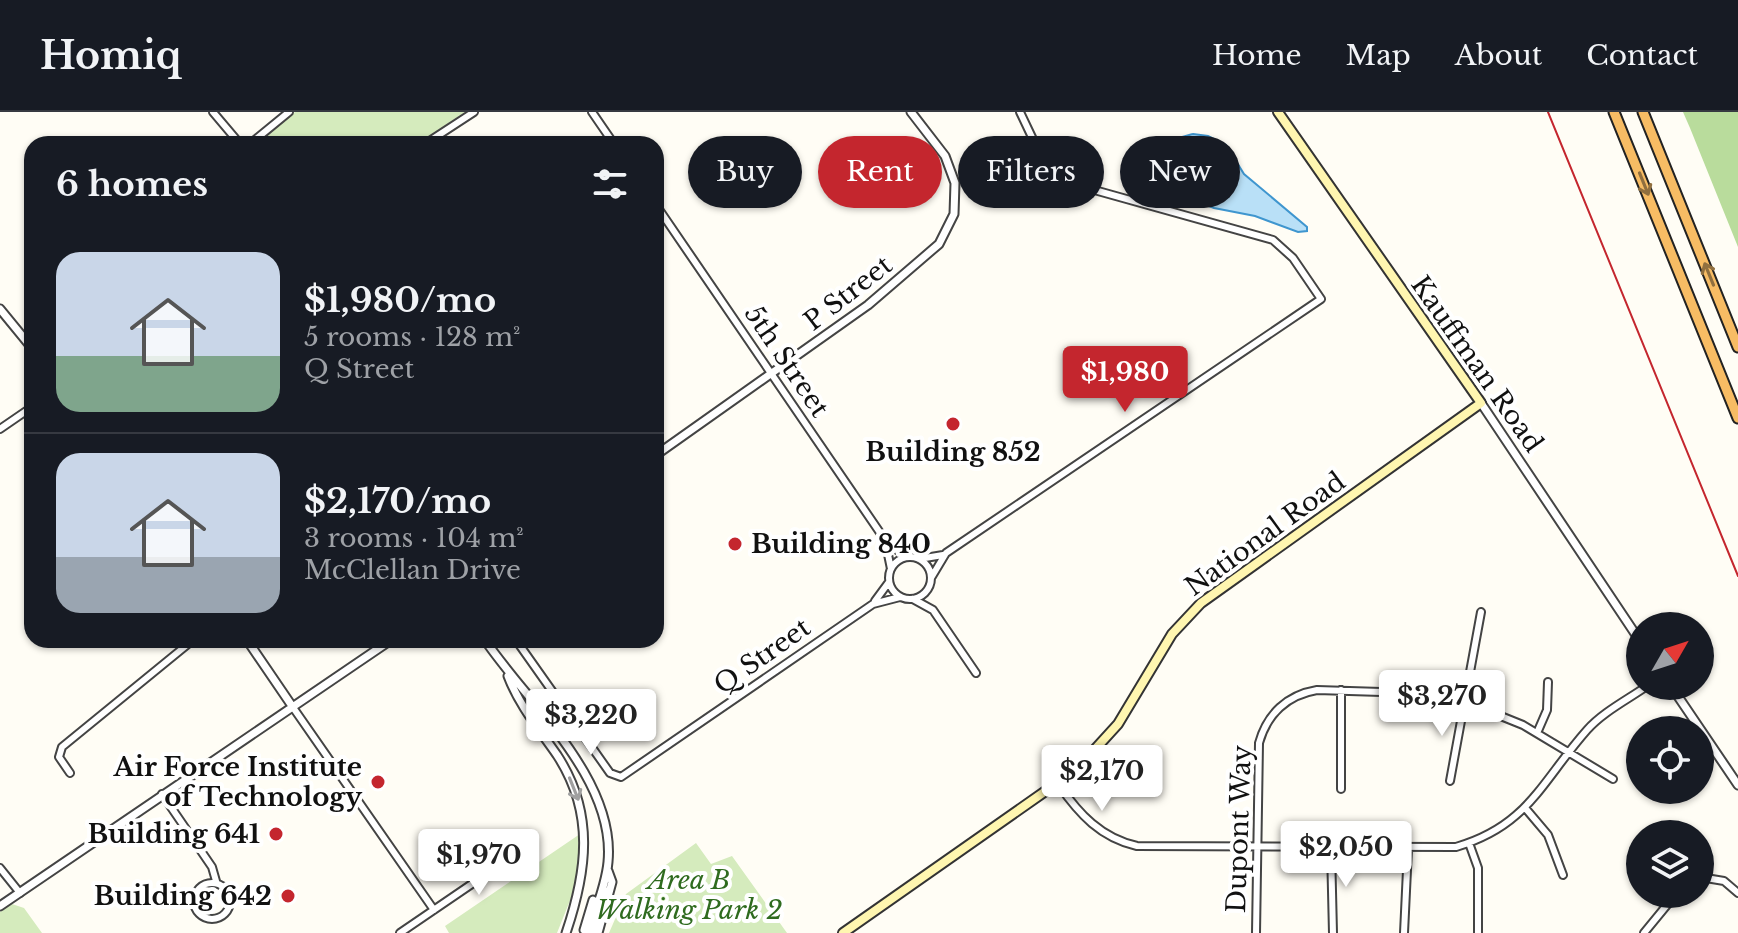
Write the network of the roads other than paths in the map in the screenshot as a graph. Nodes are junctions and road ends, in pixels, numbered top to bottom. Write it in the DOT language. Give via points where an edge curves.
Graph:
graph roads {
  1 [pos="213,112"];
  2 [pos="289,112"];
  3 [pos="474,112"];
  4 [pos="592,112"];
  5 [pos="911,112"];
  6 [pos="1020,112"];
  7 [pos="1278,112"];
  8 [pos="1614,112"];
  9 [pos="1643,112"];
  10 [pos="233,136"];
  11 [pos="260,136"];
  12 [pos="437,136"];
  13 [pos="608,136"];
  14 [pos="664,217"];
  15 [pos="0,309"];
  16 [pos="24,338"];
  17 [pos="1738,347"];
  18 [pos="774,375"];
  19 [pos="1481,403"];
  20 [pos="24,412"];
  21 [pos="1738,418"];
  22 [pos="0,429"];
  23 [pos="664,450"];
  24 [pos="885,540"];
  25 [pos="946,553"];
  26 [pos="908,557"];
  27 [pos="918,559"];
  28 [pos="891,569"];
  29 [pos="931,578"];
  30 [pos="889,582"];
  31 [pos="929,588"];
  32 [pos="900,597"];
  33 [pos="913,599"];
  34 [pos="873,604"];
  35 [pos="933,610"];
  36 [pos="1481,612"];
  37 [pos="1626,620"];
  38 [pos="183,648"];
  39 [pos="252,648"];
  40 [pos="379,648"];
  41 [pos="490,648"];
  42 [pos="522,648"];
  43 [pos="976,673"];
  44 [pos="508,674"];
  45 [pos="1548,682"];
  46 [pos="1341,690"];
  47 [pos="1627,700"];
  48 [pos="1680,700"];
  49 [pos="1465,701"];
  50 [pos="292,706"];
  51 [pos="1537,733"];
  52 [pos="1570,753"];
  53 [pos="70,773"];
  54 [pos="1613,779"];
  55 [pos="1450,781"];
  56 [pos="1059,785"];
  57 [pos="1738,785"];
  58 [pos="1341,789"];
  59 [pos="162,794"];
  60 [pos="1526,809"];
  61 [pos="1469,843"];
  62 [pos="1257,848"];
  63 [pos="1331,849"];
  64 [pos="1408,849"];
  65 [pos="507,860"];
  66 [pos="0,868"];
  67 [pos="1563,875"];
  68 [pos="1714,879"];
  69 [pos="216,881"];
  70 [pos="20,893"];
  71 [pos="1738,893"];
  72 [pos="0,906"];
  73 [pos="1665,908"];
  74 [pos="434,910"];
  75 [pos="400,933"];
  76 [pos="566,933"];
  77 [pos="590,933"];
  78 [pos="843,933"];
  79 [pos="1256,933"];
  80 [pos="1333,933"];
  81 [pos="1404,933"];
  82 [pos="1478,933"];
  83 [pos="1644,933"];
  1 -- 10 [label="street"];
  2 -- 11 [label="street"];
  3 -- 12 [label="street"];
  4 -- 13 [label="street"];
  5 -- 18 [label="street, P Street" via="951,169 956,198 948,229 926,257"];
  6 -- 25 [label="street" via="1039,152 1080,186 1273,240 1293,258 1321,299"];
  7 -- 19 [label="main road, Kauffman Road"];
  8 -- 21 [label="highway, one-way"];
  17 -- 9 [label="highway, one-way"];
  14 -- 18 [label="street, 5th Street"];
  15 -- 16 [label="street"];
  18 -- 23 [label="street, P Street"];
  18 -- 24 [label="street, 5th Street"];
  19 -- 37 [label="street, Kauffman Road"];
  19 -- 56 [label="main road, National Road" via="1201,603 1172,634 1118,724"];
  20 -- 22 [label="street"];
  24 -- 26 [label="street, 5th Street"];
  24 -- 28 [label="street, 5th Street"];
  25 -- 27 [label="street"];
  25 -- 29 [label="street"];
  26 -- 27 [label="street"];
  26 -- 28 [label="street"];
  27 -- 29 [label="street"];
  28 -- 30 [label="street"];
  29 -- 31 [label="street"];
  30 -- 32 [label="street"];
  30 -- 34 [label="street, Q Street"];
  31 -- 33 [label="street"];
  31 -- 35 [label="street"];
  32 -- 33 [label="street"];
  32 -- 34 [label="street, Q Street"];
  33 -- 35 [label="street"];
  34 -- 42 [label="street, Q Street" via="621,777 605,767"];
  35 -- 43 [label="street"];
  36 -- 49 [label="street"];
  38 -- 53 [label="street" via="62,747 59,757"];
  39 -- 50 [label="street"];
  40 -- 50 [label="street"];
  41 -- 44 [label="street"];
  44 -- 76 [label="street, one-way" via="516,697 567,772 583,819 585,867"];
  44 -- 77 [label="street" via="526,690 591,787 607,834 607,869"];
  45 -- 51 [label="street" via="1547,710"];
  46 -- 49 [label="street, Dupont Way" via="1429,691"];
  46 -- 58 [label="street"];
  46 -- 62 [label="street, Dupont Way" via="1297,695 1266,723 1258,751"];
  47 -- 52 [label="street" via="1595,722"];
  48 -- 57 [label="street"];
  49 -- 51 [label="street, Dupont Way"];
  49 -- 55 [label="street"];
  50 -- 59 [label="street"];
  50 -- 74 [label="street"];
  51 -- 52 [label="street, Dupont Way"];
  52 -- 54 [label="street, Dupont Way"];
  52 -- 60 [label="street"];
  56 -- 62 [label="street" via="1097,829 1128,844"];
  56 -- 78 [label="main road, National Road"];
  59 -- 69 [label="street"];
  59 -- 70 [label="street"];
  60 -- 61 [label="street" via="1492,835"];
  60 -- 67 [label="street" via="1548,835"];
  61 -- 64 [label="street"];
  61 -- 82 [label="street" via="1478,868"];
  62 -- 63 [label="street"];
  62 -- 79 [label="street, Dupont Way"];
  63 -- 64 [label="street"];
  63 -- 80 [label="street"];
  64 -- 81 [label="street"];
  65 -- 74 [label="street"];
  66 -- 70 [label="street"];
  68 -- 71 [label="street"];
  69 -- 69 [label="street" via="201,889 194,902 199,914 210,920 222,917 229,907 227,893"];
  70 -- 72 [label="street"];
  73 -- 83 [label="street"];
  74 -- 75 [label="street"];
}
